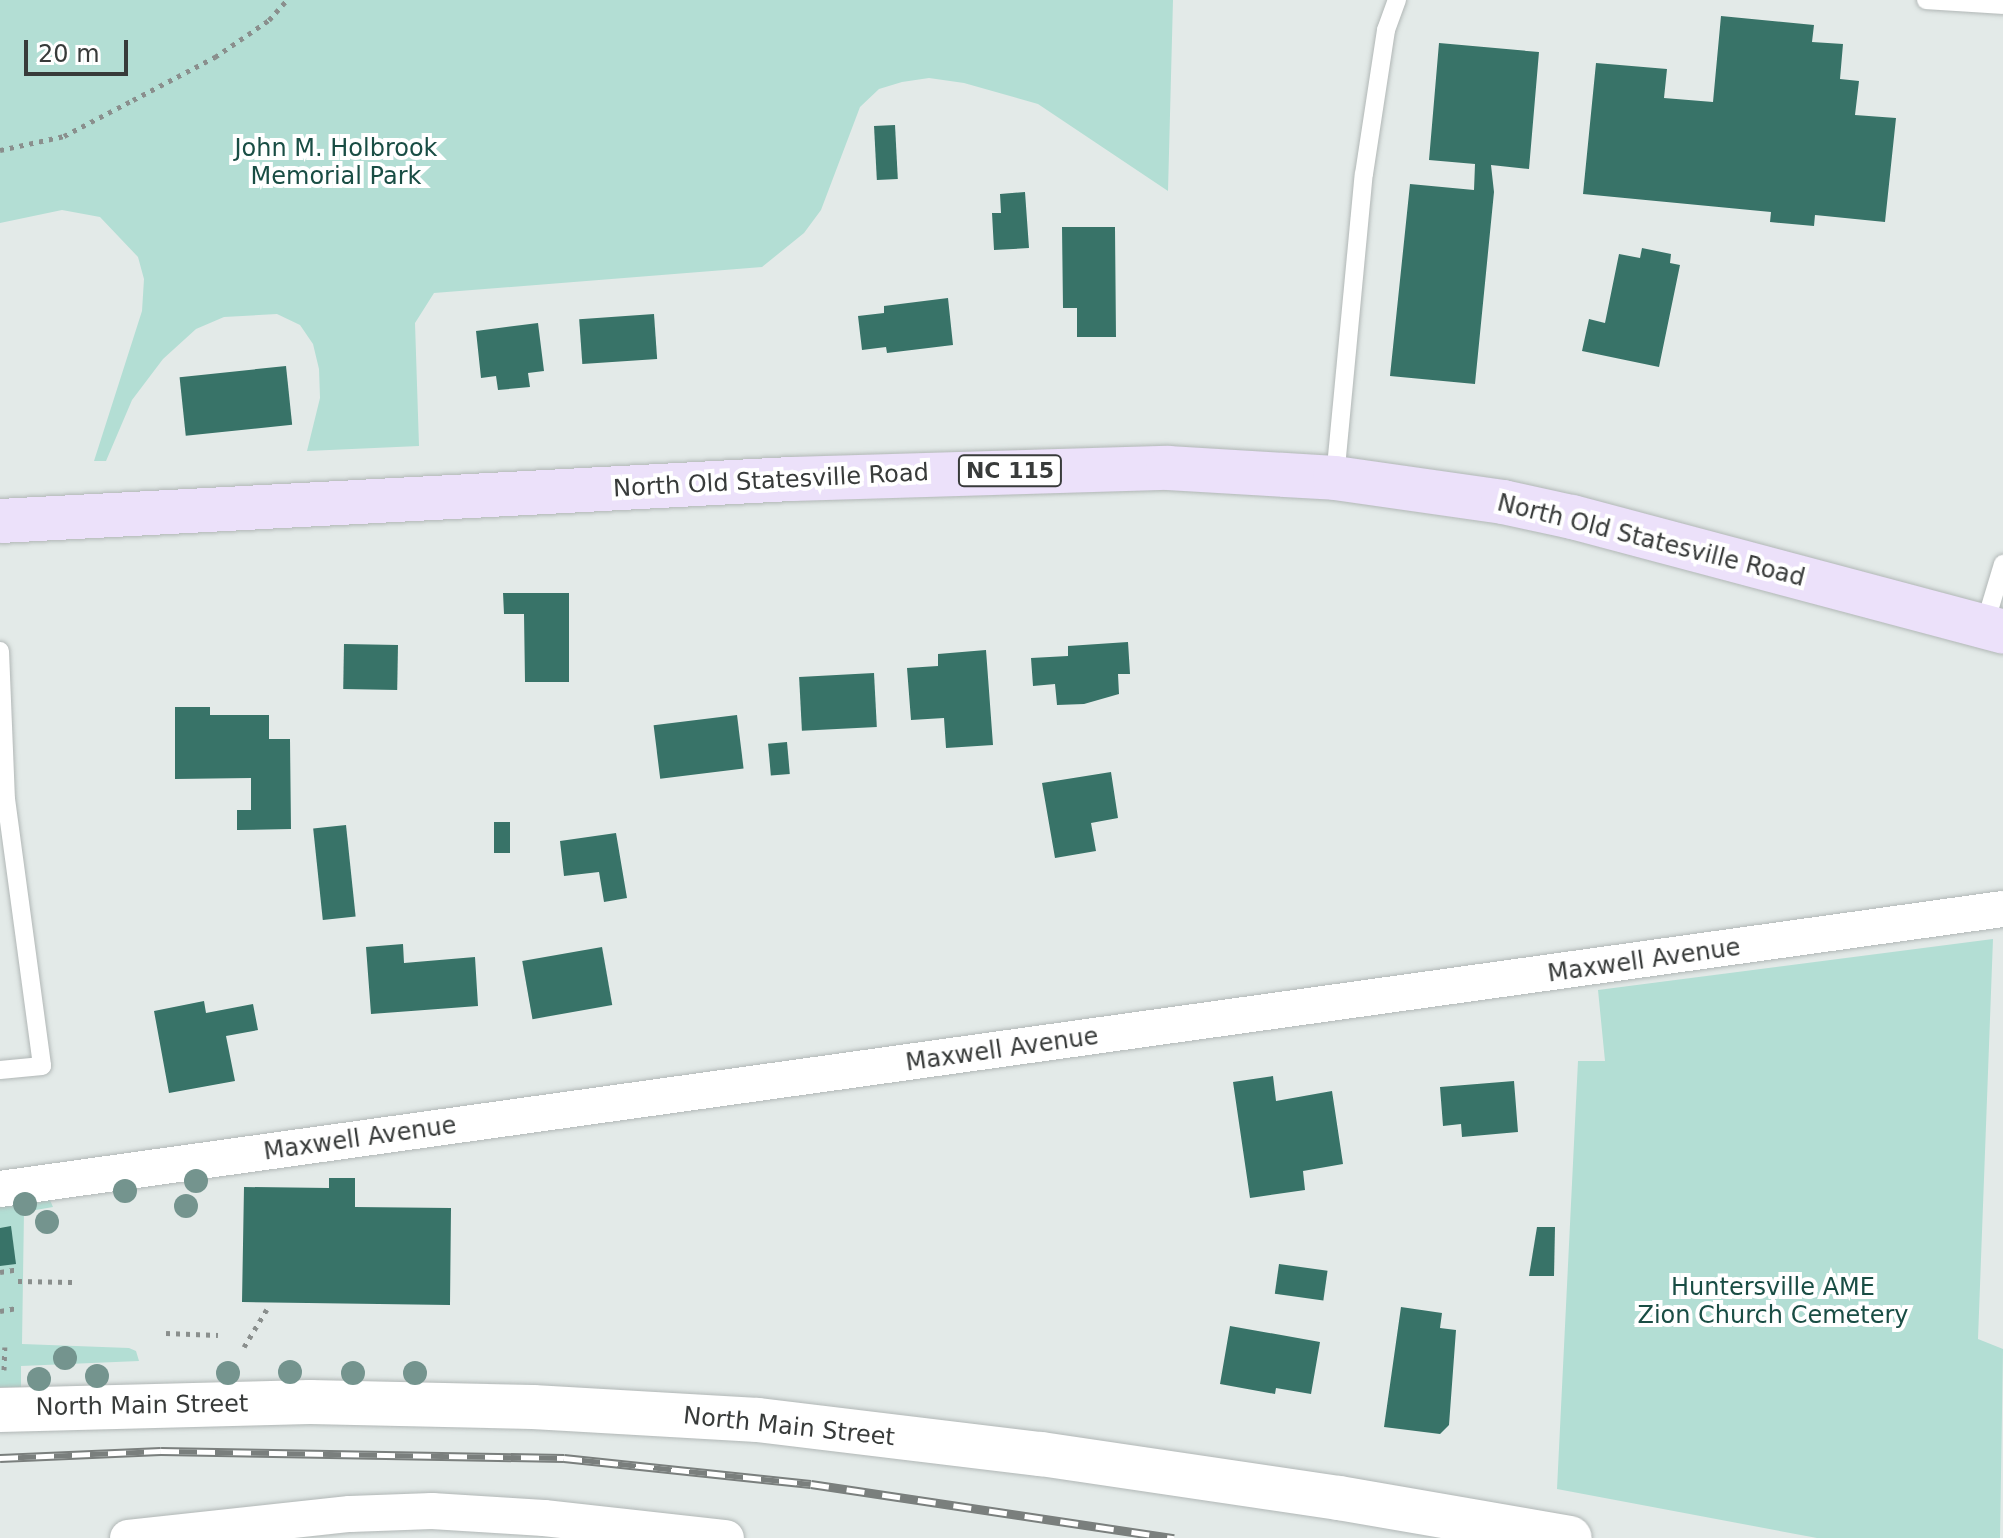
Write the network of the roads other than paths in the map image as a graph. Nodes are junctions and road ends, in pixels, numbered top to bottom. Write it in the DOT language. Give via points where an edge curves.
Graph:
graph roads {
  1 [pos="1397,0"];
  2 [pos="1926,0"];
  3 [pos="2003,5"];
  4 [pos="1335,478"];
  5 [pos="0,521"];
  6 [pos="2003,564"];
  7 [pos="1994,630"];
  8 [pos="0,651"];
  9 [pos="3,800"];
  10 [pos="2003,909"];
  11 [pos="0,1070"];
  12 [pos="0,1189"];
  13 [pos="2,1390"];
  14 [pos="351,1526"];
  15 [pos="128,1538"];
  16 [pos="726,1538"];
  17 [pos="1570,1538"];
  1 -- 4 [label="lane" via="1386,30 1364,174"];
  2 -- 3 [label="lane"];
  4 -- 5 [label="main road, North Old Statesville Road / NC 115" via="1168,468 1058,469"];
  4 -- 7 [label="main road, North Old Statesville Road / NC 115" via="1572,517"];
  6 -- 7 [label="lane"];
  8 -- 9 [label="lane"];
  9 -- 11 [label="lane" via="42,1066"];
  10 -- 12 [label="street, Maxwell Avenue"];
  13 -- 17 [label="street, North Main Street" via="533,1407 758,1420 1057,1456"];
  14 -- 15 [label="street"];
  14 -- 16 [label="street" via="432,1511"];
}
